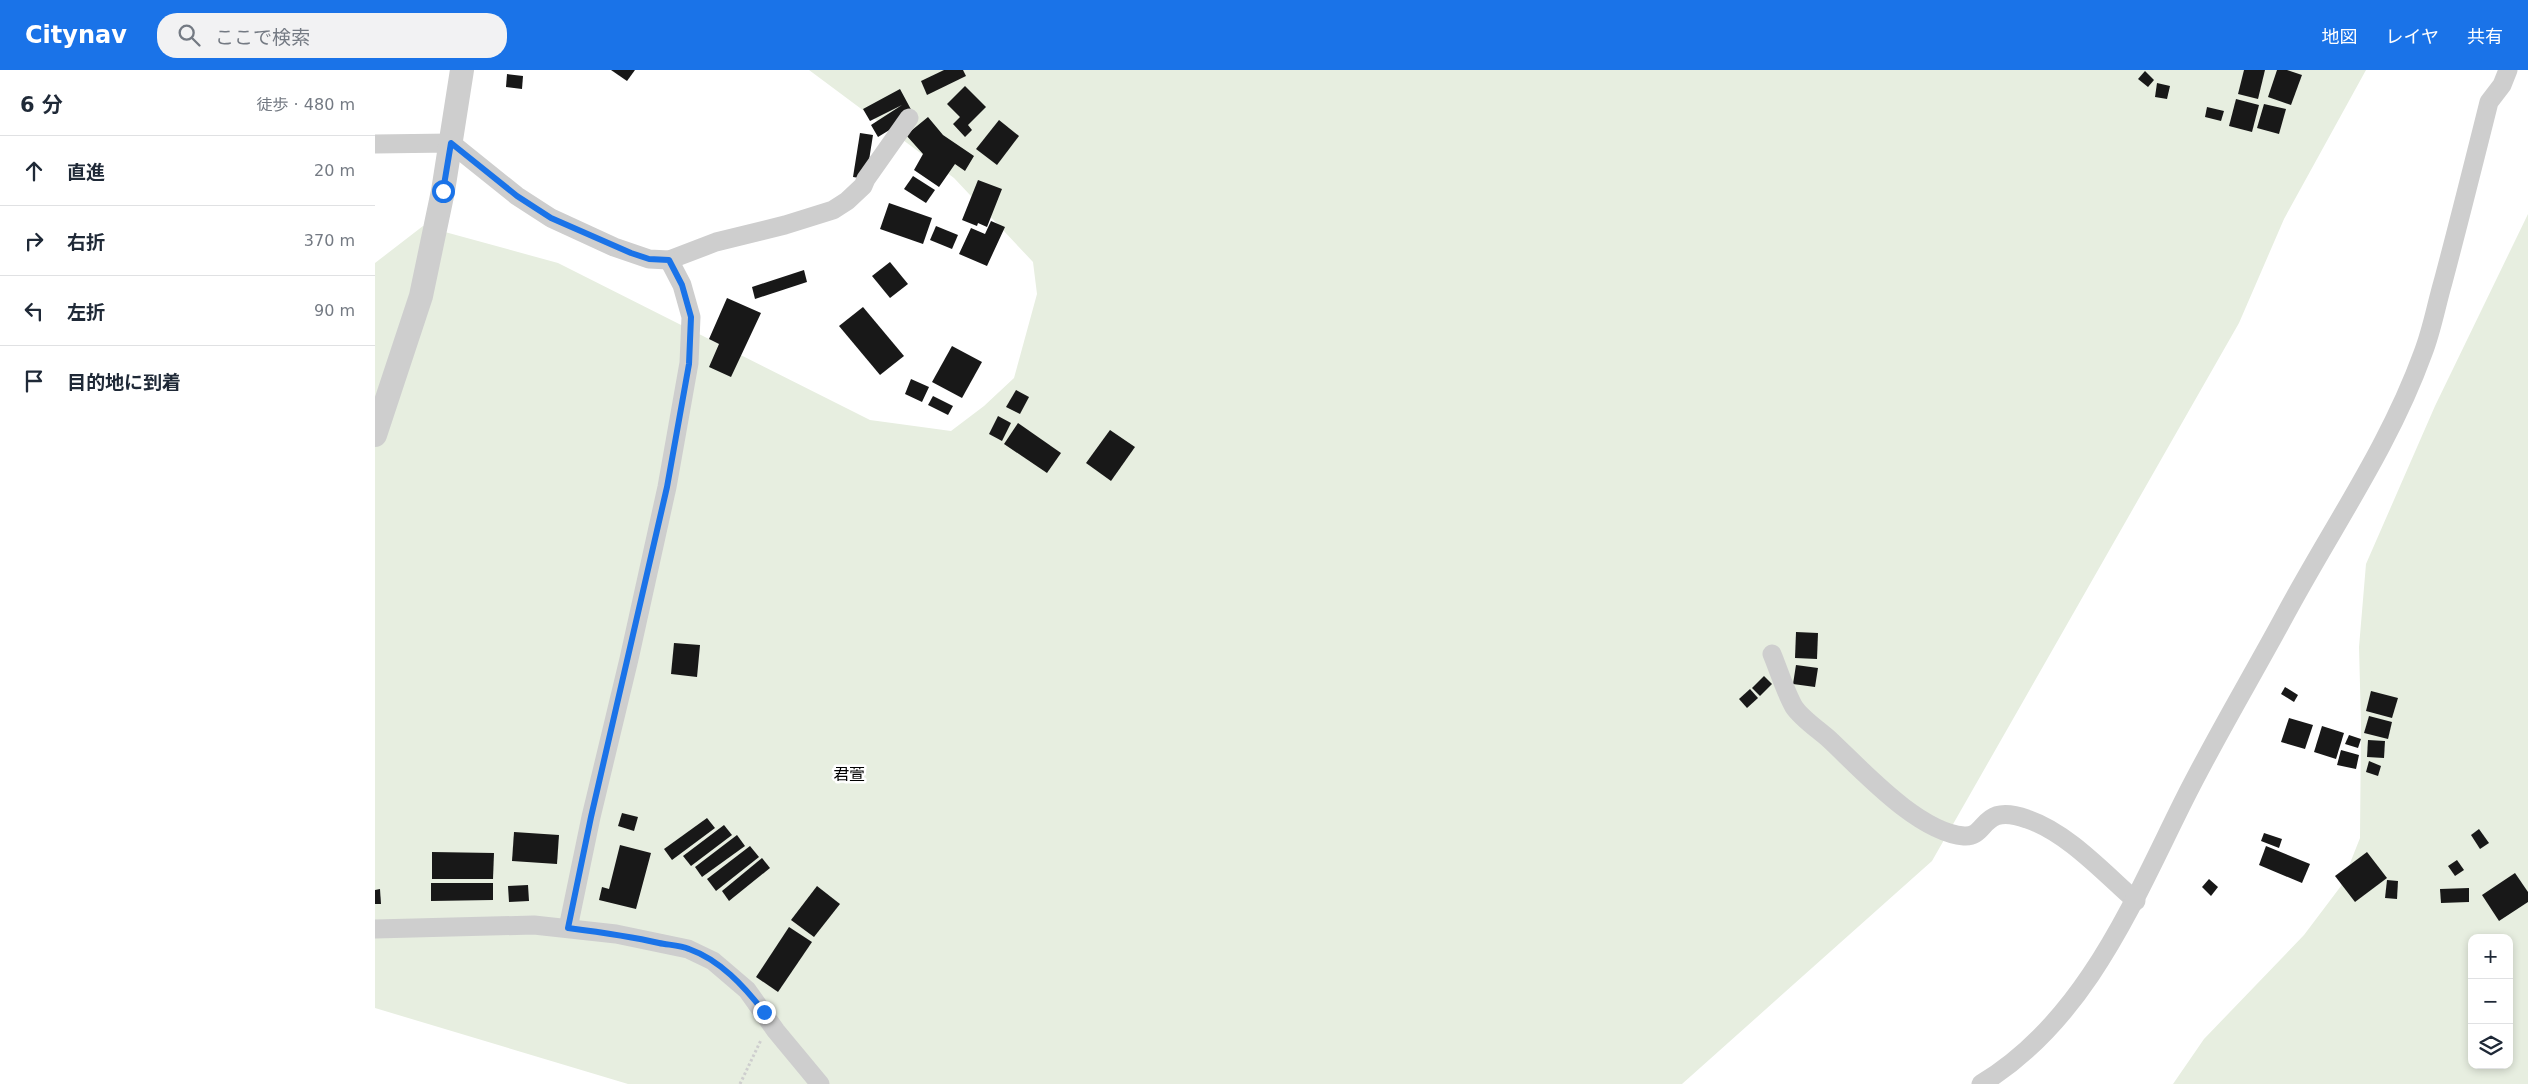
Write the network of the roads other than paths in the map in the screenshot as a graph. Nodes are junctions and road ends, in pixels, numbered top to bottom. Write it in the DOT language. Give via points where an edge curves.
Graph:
graph roads {
  1 [pos="462,70"];
  2 [pos="2508,70"];
  3 [pos="909,118"];
  4 [pos="451,143"];
  5 [pos="375,144"];
  6 [pos="669,260"];
  7 [pos="375,435"];
  8 [pos="1772,654"];
  9 [pos="2136,902"];
  10 [pos="375,928"];
  11 [pos="568,928"];
  12 [pos="820,1084"];
  13 [pos="1981,1084"];
  1 -- 4 [label="street"];
  2 -- 9 [label="street" via="2489,102 2424,351 2397,414 2185,798"];
  3 -- 6 [label="street" via="863,186 833,210 716,242"];
  4 -- 5 [label="street"];
  4 -- 6 [label="street" via="517,196 551,218 631,253 649,259"];
  4 -- 7 [label="street" via="421,296"];
  6 -- 11 [label="street" via="682,285 691,317 689,364 667,487"];
  8 -- 9 [label="street" via="1795,708 1887,793 1924,822 1967,837 1997,814 2029,819 2081,853"];
  9 -- 13 [label="street" via="2096,967 2053,1024 2031,1048"];
  10 -- 11 [label="street" via="534,925"];
  11 -- 12 [label="street" via="688,949 713,961 747,990"];
}
